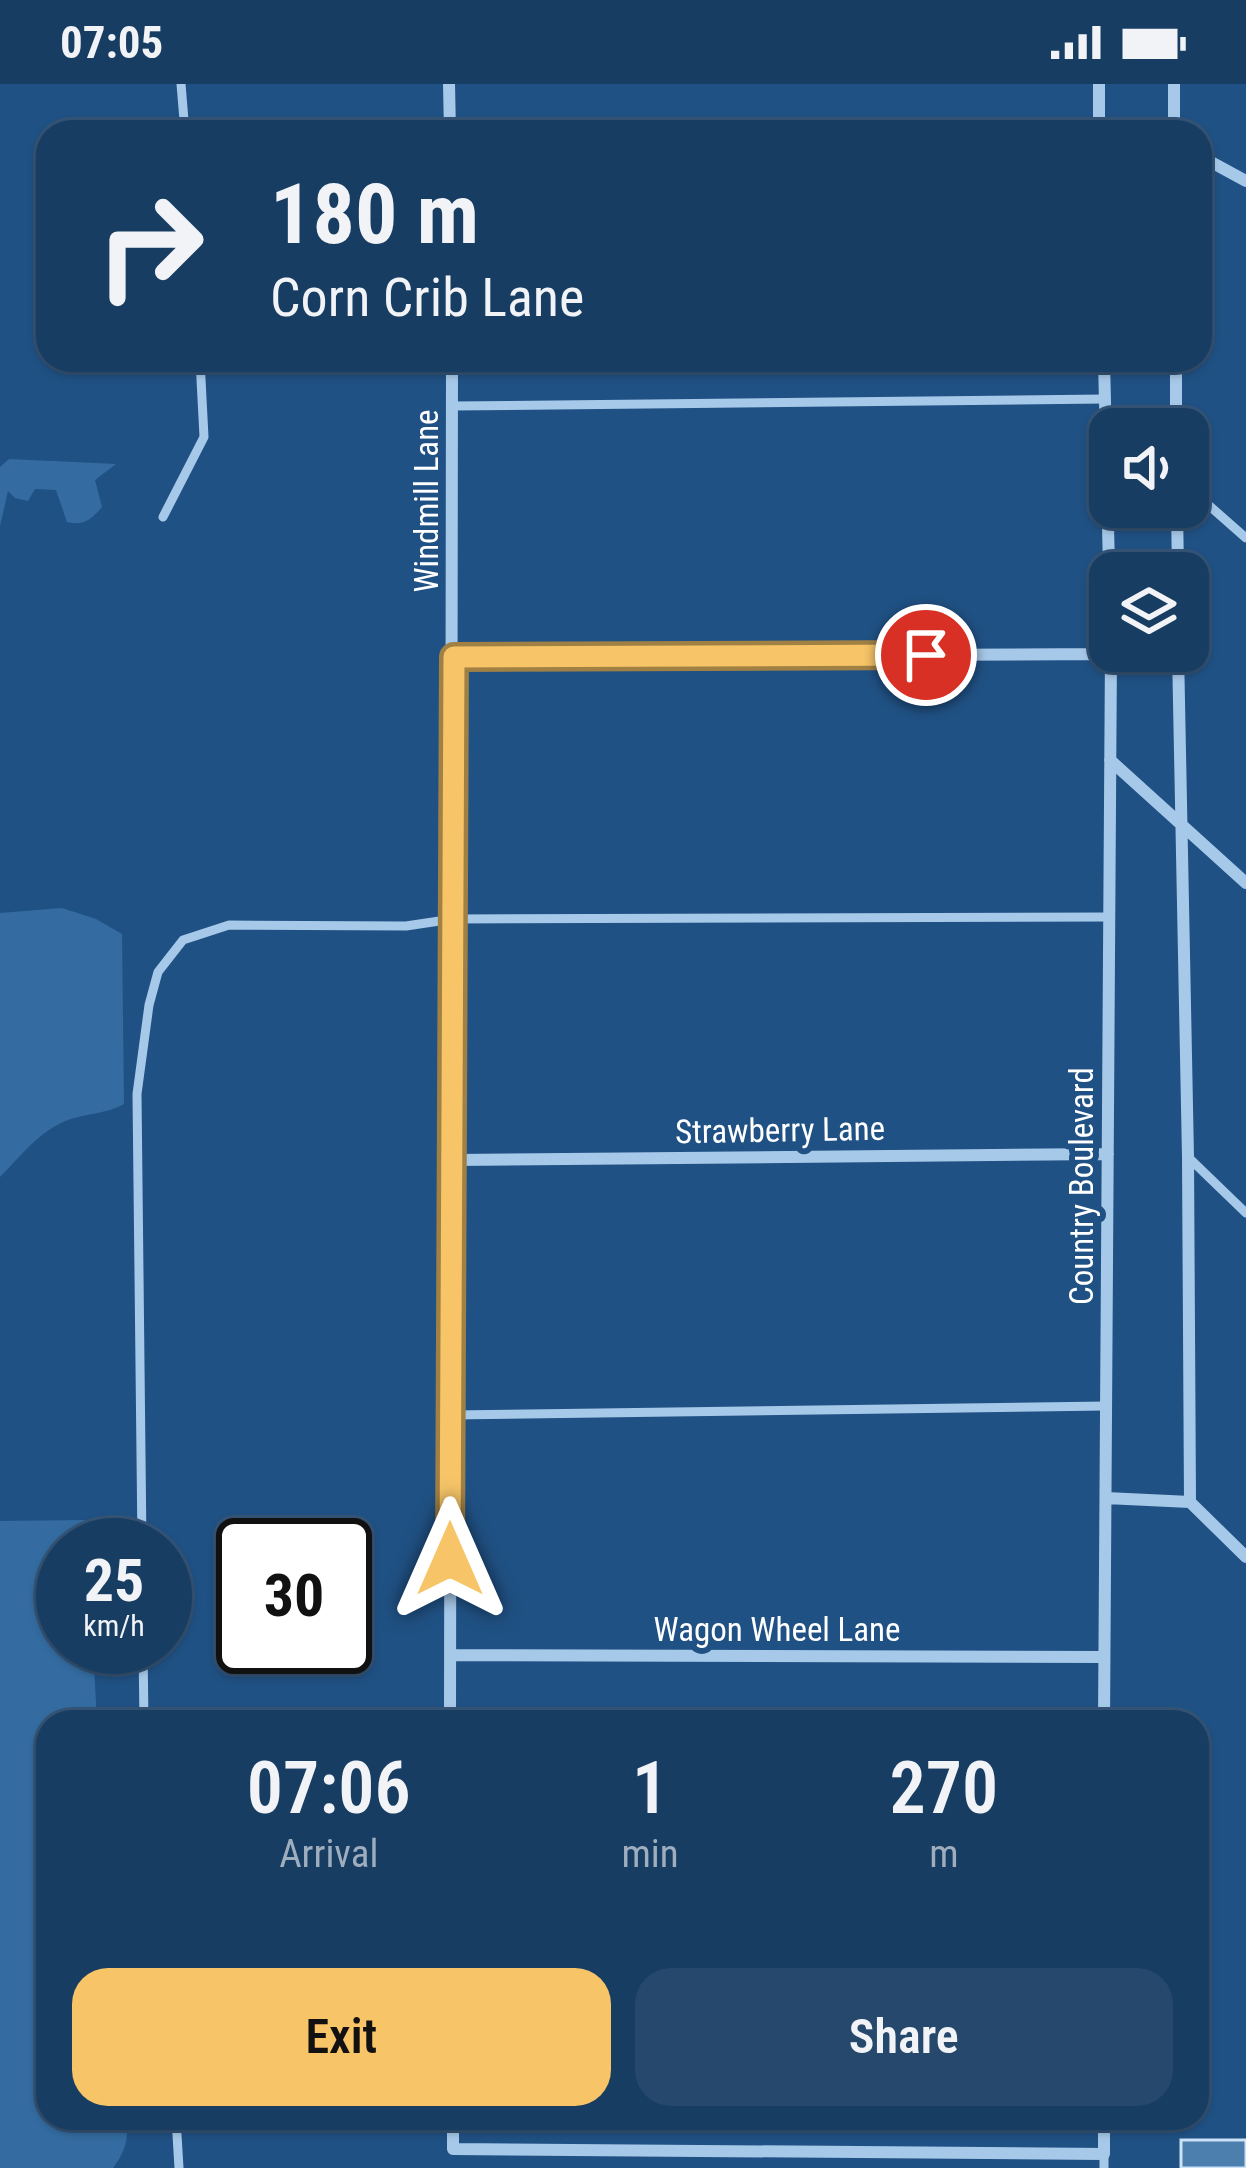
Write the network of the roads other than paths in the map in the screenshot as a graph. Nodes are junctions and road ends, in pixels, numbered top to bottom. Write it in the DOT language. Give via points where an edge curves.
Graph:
graph roads {
  1 [pos="181,84"];
  2 [pos="449,84"];
  3 [pos="1099,84"];
  4 [pos="1174,84"];
  5 [pos="184,120"];
  6 [pos="450,120"];
  7 [pos="1100,120"];
  8 [pos="1174,120"];
  9 [pos="1212,162"];
  10 [pos="1246,181"];
  11 [pos="201,372"];
  12 [pos="452,372"];
  13 [pos="1104,372"];
  14 [pos="1176,372"];
  15 [pos="1105,399"];
  16 [pos="452,406"];
  17 [pos="1176,408"];
  18 [pos="1209,505"];
  19 [pos="163,517"];
  20 [pos="1246,538"];
  21 [pos="1109,552"];
  22 [pos="1089,652"];
  23 [pos="454,657"];
  24 [pos="1111,672"];
  25 [pos="1178,672"];
  26 [pos="1110,760"];
  27 [pos="1180,823"];
  28 [pos="1246,883"];
  29 [pos="1109,917"];
  30 [pos="453,920"];
  31 [pos="1108,1154"];
  32 [pos="1188,1156"];
  33 [pos="453,1160"];
  34 [pos="1246,1213"];
  35 [pos="1106,1406"];
  36 [pos="451,1415"];
  37 [pos="1106,1498"];
  38 [pos="1190,1502"];
  39 [pos="142,1518"];
  40 [pos="1246,1558"];
  41 [pos="450,1654"];
  42 [pos="1104,1658"];
  43 [pos="143,1674"];
  44 [pos="144,1710"];
  45 [pos="450,1710"];
  46 [pos="1104,1710"];
  47 [pos="177,2130"];
  48 [pos="453,2130"];
  49 [pos="1104,2130"];
  50 [pos="1104,2161"];
  51 [pos="179,2168"];
  1 -- 5 [label="lane"];
  2 -- 6 [label="street"];
  3 -- 7 [label="street"];
  4 -- 8 [label="street"];
  9 -- 10 [label="street"];
  11 -- 19 [label="lane" via="204,437"];
  12 -- 16 [label="street, Windmill Lane"];
  13 -- 15 [label="street"];
  14 -- 17 [label="street"];
  15 -- 16 [label="lane"];
  15 -- 21 [label="street"];
  16 -- 23 [label="street, Windmill Lane"];
  18 -- 20 [label="lane"];
  22 -- 23 [label="street"];
  23 -- 30 [label="street, Windmill Lane"];
  24 -- 26 [label="street, Country Boulevard"];
  25 -- 27 [label="street"];
  26 -- 27 [label="street"];
  26 -- 29 [label="street, Country Boulevard"];
  27 -- 28 [label="street"];
  27 -- 32 [label="street"];
  29 -- 30 [label="lane"];
  29 -- 31 [label="street, Country Boulevard"];
  30 -- 33 [label="street, Windmill Lane"];
  30 -- 39 [label="lane" via="229,925 183,940 158,972 137,1094"];
  31 -- 33 [label="street, Strawberry Lane"];
  31 -- 35 [label="street, Country Boulevard"];
  32 -- 34 [label="lane"];
  32 -- 38 [label="street"];
  33 -- 36 [label="street, Windmill Lane"];
  35 -- 36 [label="lane"];
  35 -- 37 [label="street, Country Boulevard"];
  36 -- 41 [label="street, Windmill Lane"];
  37 -- 38 [label="street"];
  37 -- 42 [label="street, Country Boulevard"];
  38 -- 40 [label="street"];
  41 -- 42 [label="street, Wagon Wheel Lane"];
  41 -- 45 [label="street, Windmill Lane"];
  42 -- 46 [label="street, Country Boulevard"];
  43 -- 44 [label="lane"];
  47 -- 51 [label="lane"];
  48 -- 50 [label="street" via="453,2149"];
  49 -- 50 [label="street"];
}
